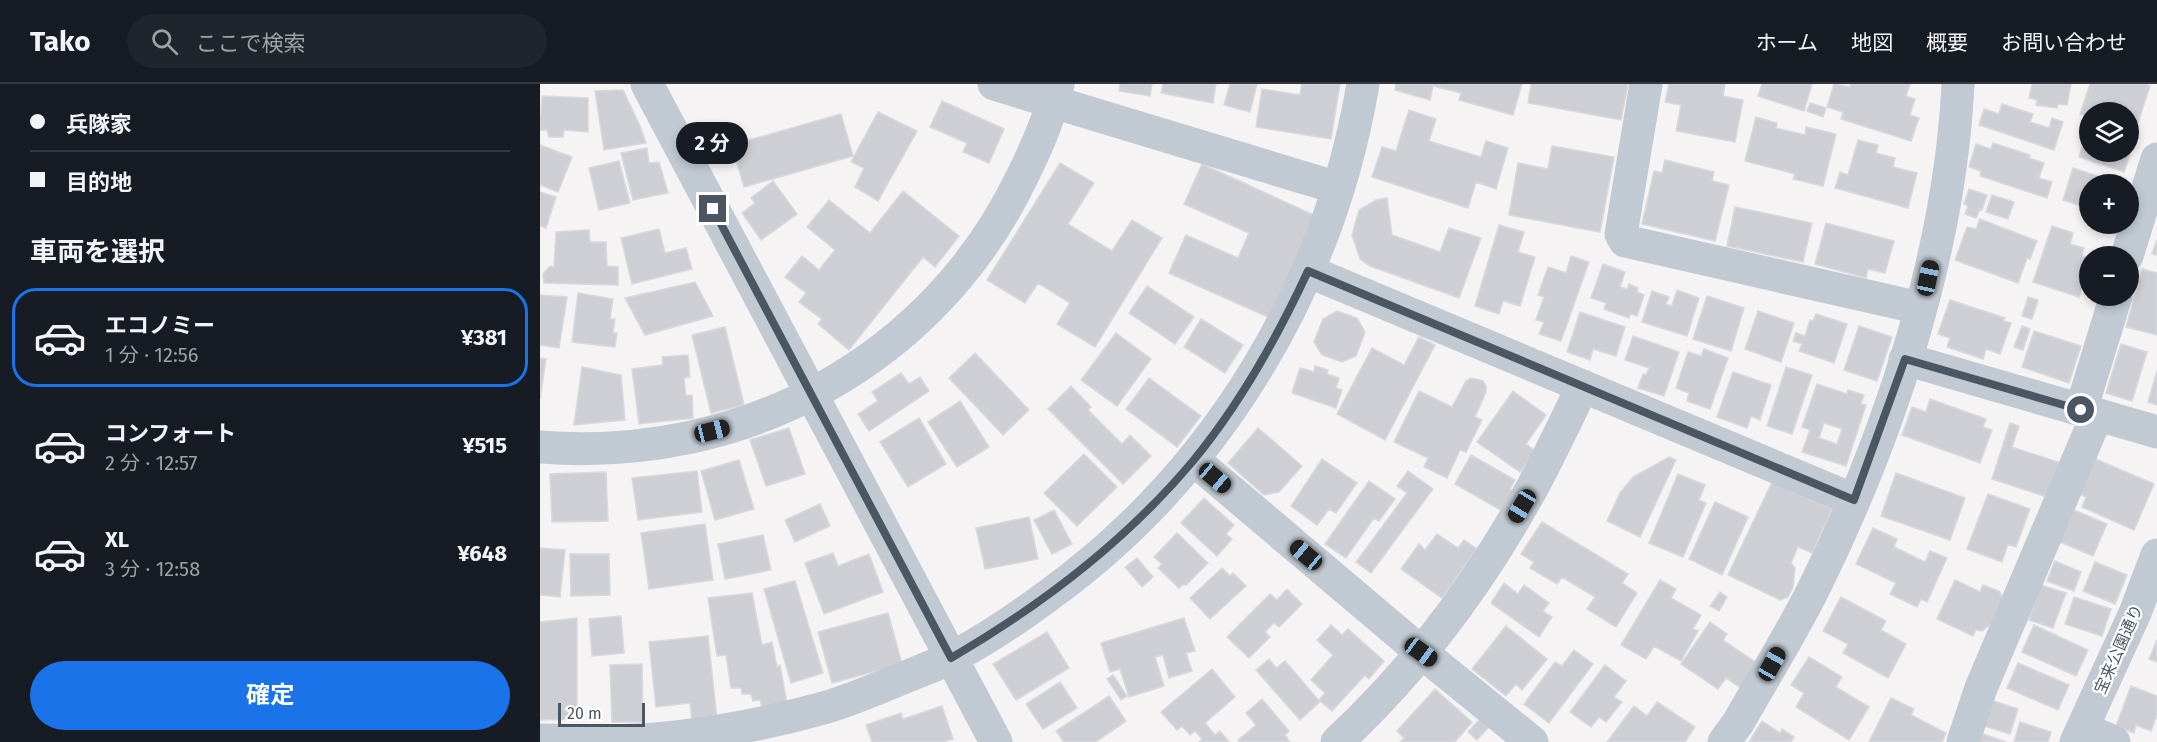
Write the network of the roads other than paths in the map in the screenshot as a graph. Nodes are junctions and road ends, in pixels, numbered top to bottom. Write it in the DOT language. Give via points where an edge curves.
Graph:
graph roads {
  1 [pos="646,84"];
  2 [pos="994,84"];
  3 [pos="1363,84"];
  4 [pos="1646,84"];
  5 [pos="1958,84"];
  6 [pos="1055,93"];
  7 [pos="2157,159"];
  8 [pos="1338,188"];
  9 [pos="2130,246"];
  10 [pos="1308,271"];
  11 [pos="2114,306"];
  12 [pos="1920,308"];
  13 [pos="1905,359"];
  14 [pos="1583,386"];
  15 [pos="812,394"];
  16 [pos="2089,413"];
  17 [pos="2157,432"];
  18 [pos="540,447"];
  19 [pos="1194,460"];
  20 [pos="1854,500"];
  21 [pos="2157,555"];
  22 [pos="1421,652"];
  23 [pos="951,658"];
  24 [pos="2079,736"];
  25 [pos="540,740"];
  26 [pos="996,742"];
  27 [pos="1337,742"];
  28 [pos="1532,742"];
  29 [pos="1724,742"];
  30 [pos="1964,742"];
  31 [pos="2114,742"];
  1 -- 15 [label="street"];
  2 -- 6 [label="street"];
  3 -- 8 [label="street"];
  4 -- 12 [label="street" via="1621,234 1625,241"];
  5 -- 12 [label="street" via="1945,199"];
  6 -- 8 [label="street"];
  6 -- 15 [label="street" via="1038,144 1011,200 968,268 920,319 878,355"];
  7 -- 9 [label="street"];
  8 -- 10 [label="street"];
  10 -- 14 [label="street"];
  10 -- 19 [label="street" via="1262,362"];
  11 -- 16 [label="street"];
  12 -- 13 [label="street"];
  13 -- 16 [label="street"];
  13 -- 20 [label="street"];
  14 -- 20 [label="street"];
  14 -- 22 [label="street" via="1502,539"];
  15 -- 18 [label="street" via="729,428 680,439 576,450"];
  15 -- 23 [label="street"];
  16 -- 17 [label="street"];
  16 -- 30 [label="street" via="1981,688"];
  19 -- 22 [label="street"];
  19 -- 23 [label="street" via="1133,525 1064,585"];
  20 -- 29 [label="street" via="1816,585"];
  21 -- 24 [label="street, 宝来公園通り"];
  22 -- 27 [label="street" via="1387,693"];
  22 -- 28 [label="street"];
  23 -- 25 [label="street" via="856,697 764,721 656,739"];
  23 -- 26 [label="street"];
  24 -- 31 [label="street"];
}
